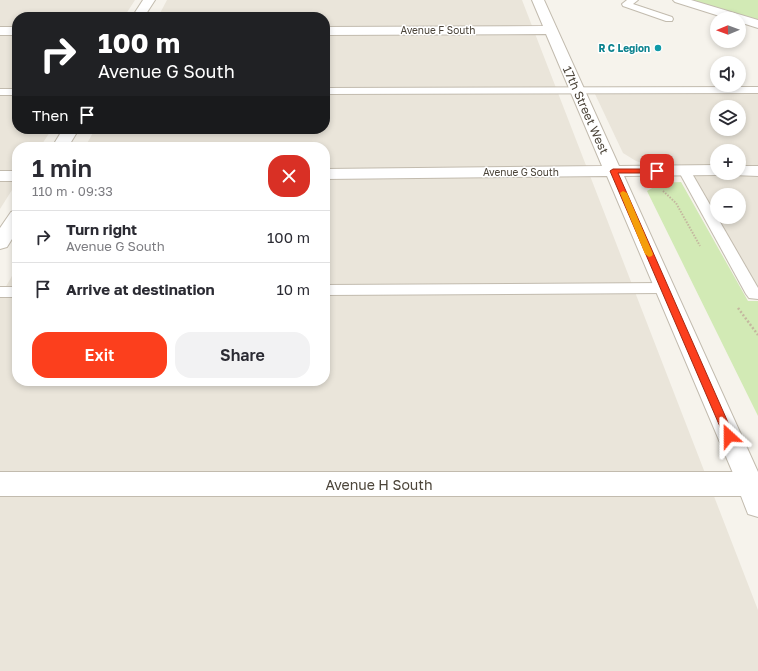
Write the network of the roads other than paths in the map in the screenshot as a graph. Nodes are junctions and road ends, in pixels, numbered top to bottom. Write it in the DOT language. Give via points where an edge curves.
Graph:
graph roads {
  1 [pos="149,0"];
  2 [pos="538,0"];
  3 [pos="634,0"];
  4 [pos="678,0"];
  5 [pos="141,12"];
  6 [pos="670,19"];
  7 [pos="758,24"];
  8 [pos="551,30"];
  9 [pos="0,31"];
  10 [pos="12,31"];
  11 [pos="330,31"];
  12 [pos="577,90"];
  13 [pos="758,90"];
  14 [pos="0,92"];
  15 [pos="12,92"];
  16 [pos="330,92"];
  17 [pos="684,170"];
  18 [pos="710,170"];
  19 [pos="613,171"];
  20 [pos="746,171"];
  21 [pos="758,171"];
  22 [pos="330,174"];
  23 [pos="0,176"];
  24 [pos="12,176"];
  25 [pos="12,224"];
  26 [pos="0,243"];
  27 [pos="664,288"];
  28 [pos="330,290"];
  29 [pos="0,292"];
  30 [pos="12,292"];
  31 [pos="758,294"];
  32 [pos="0,484"];
  33 [pos="755,491"];
  1 -- 5 [label="street"];
  2 -- 8 [label="street, 17th Street West"];
  3 -- 6 [label="lane" via="626,4"];
  4 -- 7 [label="street"];
  8 -- 11 [label="street, Avenue F South"];
  8 -- 12 [label="street, 17th Street West"];
  9 -- 10 [label="street"];
  12 -- 13 [label="lane"];
  12 -- 16 [label="lane"];
  12 -- 19 [label="street, 17th Street West"];
  14 -- 15 [label="lane"];
  17 -- 18 [label="street, Avenue G South"];
  17 -- 19 [label="street, Avenue G South"];
  17 -- 31 [label="lane" via="754,294"];
  19 -- 22 [label="street, Avenue G South"];
  19 -- 27 [label="street, 17th Street West"];
  20 -- 21 [label="street"];
  23 -- 24 [label="street"];
  25 -- 26 [label="street"];
  27 -- 28 [label="lane"];
  27 -- 33 [label="street, 17th Street West"];
  29 -- 30 [label="lane"];
  32 -- 33 [label="street, Avenue H South"];
}
